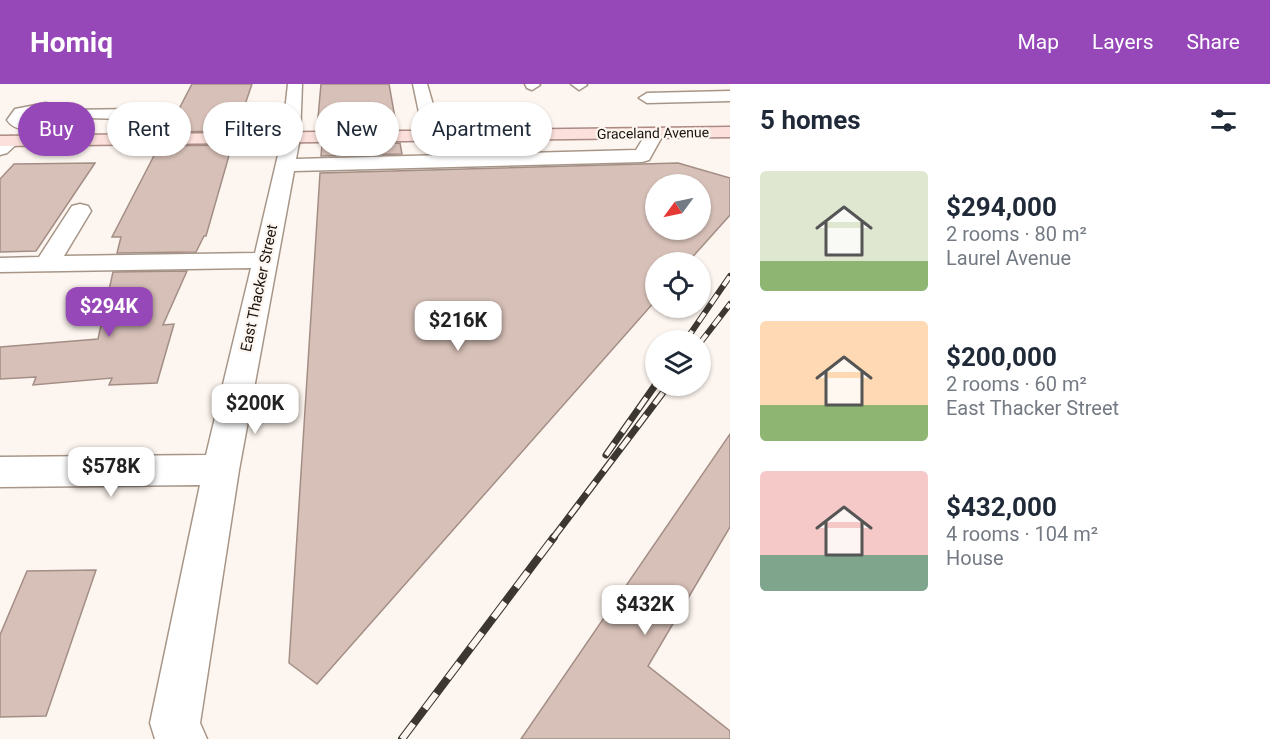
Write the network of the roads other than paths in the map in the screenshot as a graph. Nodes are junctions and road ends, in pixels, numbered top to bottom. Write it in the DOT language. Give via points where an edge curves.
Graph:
graph roads {
  1 [pos="296,84"];
  2 [pos="420,84"];
  3 [pos="634,84"];
  4 [pos="730,96"];
  5 [pos="647,98"];
  6 [pos="294,102"];
  7 [pos="424,102"];
  8 [pos="730,111"];
  9 [pos="661,112"];
  10 [pos="107,114"];
  11 [pos="8,116"];
  12 [pos="682,132"];
  13 [pos="730,132"];
  14 [pos="655,133"];
  15 [pos="552,134"];
  16 [pos="411,136"];
  17 [pos="107,140"];
  18 [pos="4,144"];
  19 [pos="303,149"];
  20 [pos="303,152"];
  21 [pos="287,156"];
  22 [pos="415,156"];
  23 [pos="416,162"];
  24 [pos="80,211"];
  25 [pos="265,260"];
  26 [pos="47,264"];
  27 [pos="0,265"];
  28 [pos="221,470"];
  29 [pos="0,472"];
  30 [pos="181,739"];
  1 -- 6 [label="street, East Thacker Street"];
  2 -- 7 [label="street"];
  3 -- 5 [label="street"];
  4 -- 5 [label="street"];
  5 -- 9 [label="street"];
  8 -- 9 [label="street"];
  9 -- 12 [label="street"];
  10 -- 11 [label="street" via="59,115 57,109 46,108"];
  12 -- 13 [label="main road, Graceland Avenue"];
  12 -- 14 [label="main road, Graceland Avenue"];
  14 -- 15 [label="main road, Graceland Avenue"];
  14 -- 23 [label="street" via="642,156"];
  16 -- 19 [label="main road, Graceland Avenue"];
  17 -- 18 [label="main road, Graceland Avenue"];
  20 -- 23 [label="street"];
  21 -- 25 [label="street, East Thacker Street"];
  22 -- 23 [label="street"];
  24 -- 26 [label="street"];
  25 -- 26 [label="street"];
  25 -- 28 [label="street, East Thacker Street"];
  26 -- 27 [label="street"];
  28 -- 29 [label="street"];
  28 -- 30 [label="street, East Thacker Street" via="176,723"];
}
